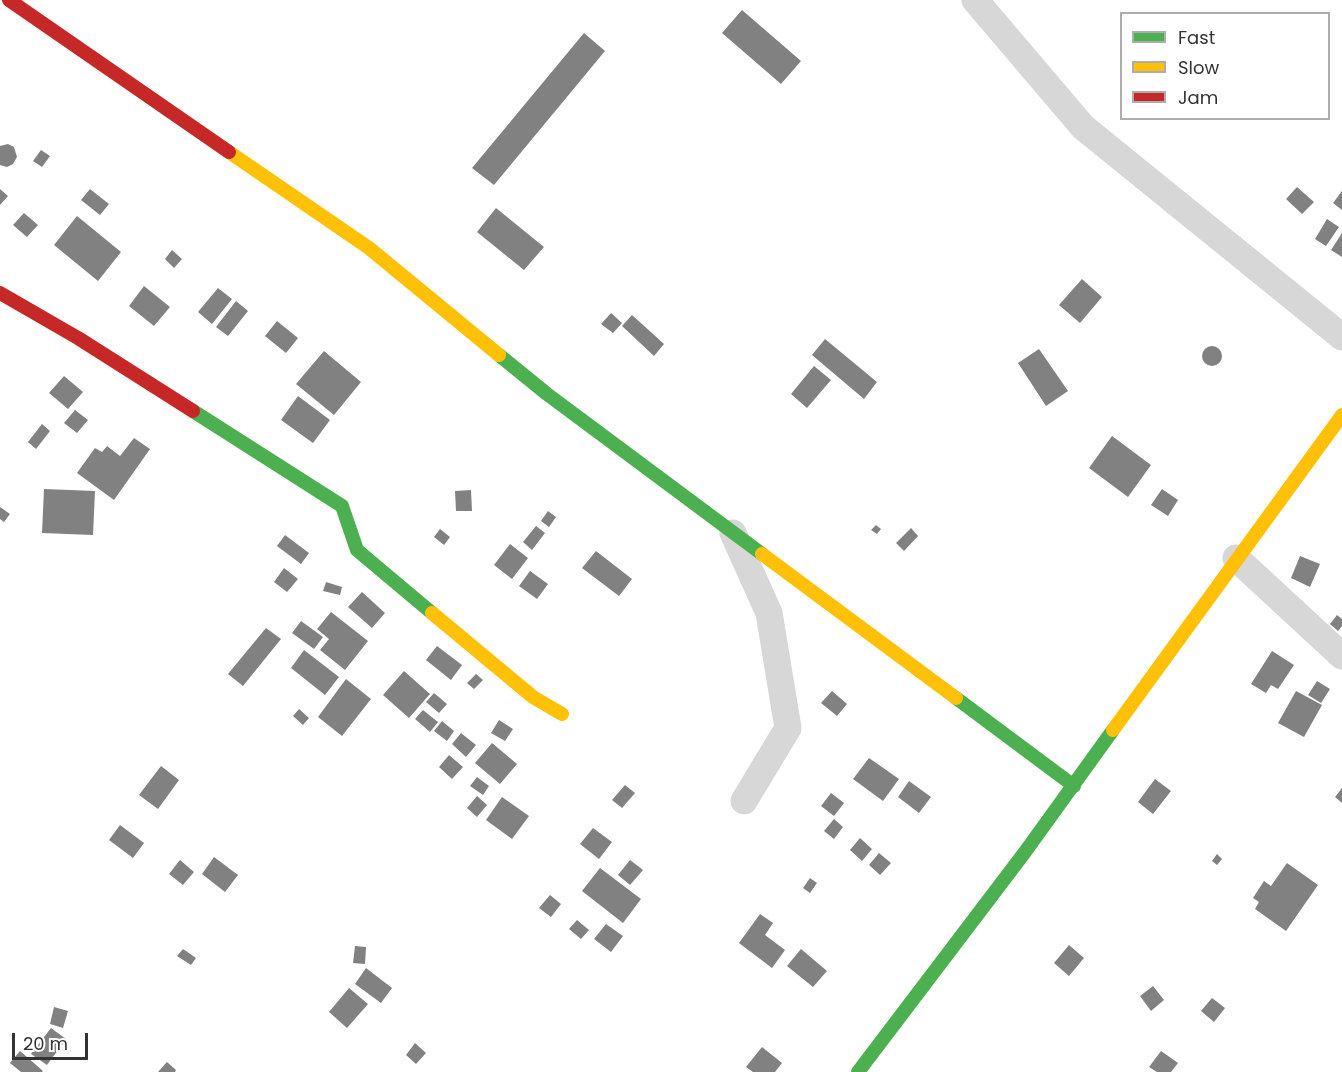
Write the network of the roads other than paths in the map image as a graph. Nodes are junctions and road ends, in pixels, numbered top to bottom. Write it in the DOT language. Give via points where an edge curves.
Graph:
graph roads {
  1 [pos="9,0"];
  2 [pos="975,0"];
  3 [pos="0,292"];
  4 [pos="1342,337"];
  5 [pos="1342,415"];
  6 [pos="733,533"];
  7 [pos="1236,558"];
  8 [pos="1342,656"];
  9 [pos="562,714"];
  10 [pos="1074,786"];
  11 [pos="744,801"];
  12 [pos="858,1072"];
  1 -- 6 [label="street" via="369,248 548,394"];
  2 -- 4 [label="street" via="1083,127"];
  3 -- 9 [label="street" via="342,506 357,550 533,697"];
  5 -- 7 [label="street"];
  6 -- 10 [label="street"];
  6 -- 11 [label="street" via="769,613 788,728"];
  7 -- 8 [label="street"];
  7 -- 10 [label="street"];
  10 -- 12 [label="street"];
}
